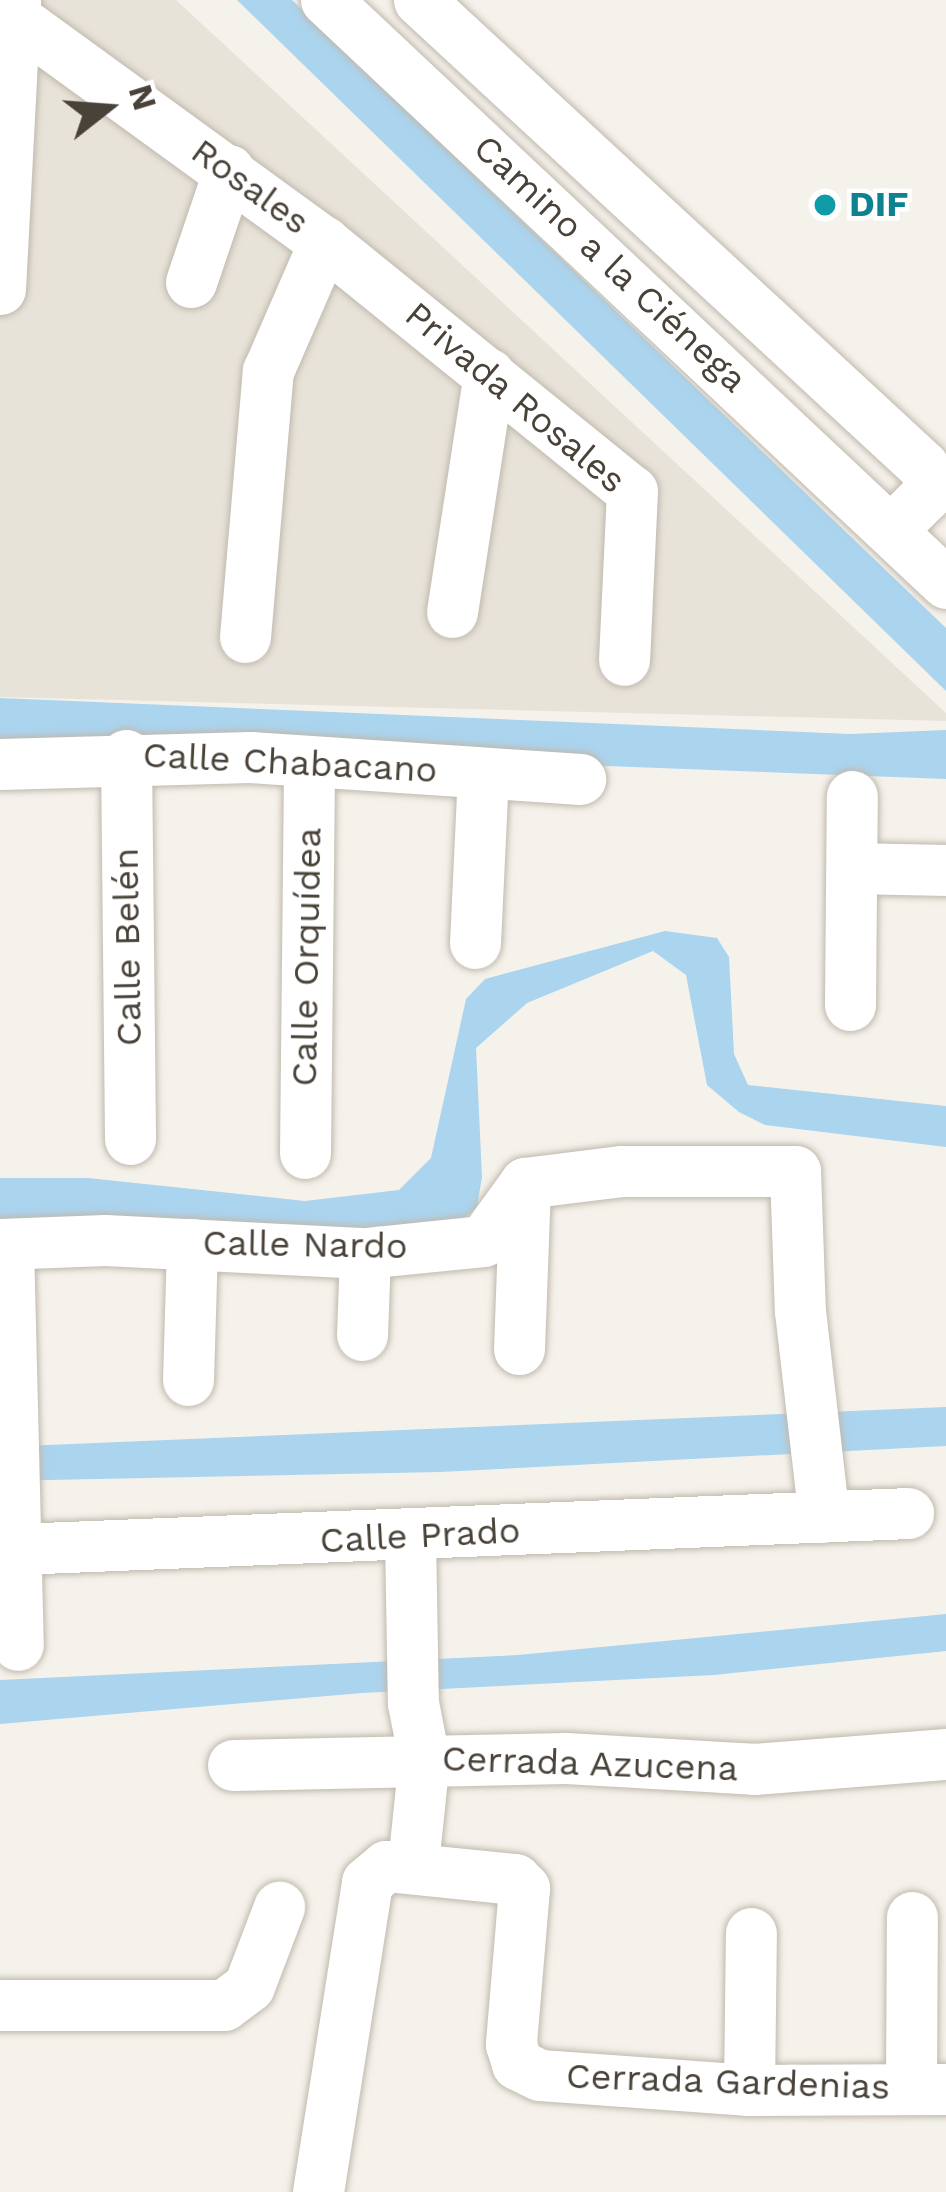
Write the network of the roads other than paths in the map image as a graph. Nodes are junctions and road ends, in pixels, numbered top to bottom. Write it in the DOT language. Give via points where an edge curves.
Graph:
graph roads {
  1 [pos="326,0"];
  2 [pos="419,0"];
  3 [pos="9,8"];
  4 [pos="229,170"];
  5 [pos="324,242"];
  6 [pos="191,282"];
  7 [pos="0,289"];
  8 [pos="489,374"];
  9 [pos="894,527"];
  10 [pos="946,584"];
  11 [pos="452,612"];
  12 [pos="244,637"];
  13 [pos="624,660"];
  14 [pos="126,755"];
  15 [pos="309,761"];
  16 [pos="0,764"];
  17 [pos="483,773"];
  18 [pos="580,779"];
  19 [pos="852,796"];
  20 [pos="852,868"];
  21 [pos="946,869"];
  22 [pos="475,943"];
  23 [pos="850,1005"];
  24 [pos="130,1138"];
  25 [pos="304,1153"];
  26 [pos="525,1183"];
  27 [pos="4,1244"];
  28 [pos="192,1244"];
  29 [pos="365,1253"];
  30 [pos="362,1334"];
  31 [pos="519,1349"];
  32 [pos="188,1380"];
  33 [pos="908,1513"];
  34 [pos="824,1517"];
  35 [pos="16,1524"];
  36 [pos="410,1537"];
  37 [pos="18,1645"];
  38 [pos="946,1754"];
  39 [pos="424,1759"];
  40 [pos="233,1765"];
  41 [pos="413,1864"];
  42 [pos="279,1907"];
  43 [pos="911,1917"];
  44 [pos="751,1933"];
  45 [pos="0,2005"];
  46 [pos="929,2089"];
  47 [pos="749,2090"];
  48 [pos="318,2192"];
  1 -- 9 [label="street, Camino a la Ciénega"];
  2 -- 9 [label="street, Camino a la Ciénega" via="923,466 931,481 926,495"];
  3 -- 4 [label="street, Rosales"];
  3 -- 7 [label="street"];
  4 -- 5 [label="street, Rosales"];
  4 -- 6 [label="street"];
  5 -- 8 [label="street, Privada Rosales"];
  5 -- 12 [label="street" via="268,371"];
  8 -- 11 [label="street"];
  8 -- 13 [label="street, Privada Rosales" via="632,491"];
  9 -- 10 [label="street, Camino a la Ciénega"];
  14 -- 15 [label="street, Calle Chabacano"];
  14 -- 16 [label="street, Calle Chabacano"];
  14 -- 24 [label="street, Calle Belén"];
  15 -- 17 [label="street, Calle Chabacano"];
  15 -- 25 [label="street, Calle Orquídea"];
  17 -- 18 [label="street, Calle Chabacano"];
  17 -- 22 [label="street"];
  19 -- 20 [label="street"];
  20 -- 21 [label="street"];
  20 -- 23 [label="street"];
  26 -- 29 [label="street, Calle Nardo" via="483,1241"];
  26 -- 31 [label="street"];
  26 -- 34 [label="street" via="622,1171 795,1171"];
  27 -- 28 [label="street, Calle Nardo"];
  27 -- 35 [label="street"];
  28 -- 29 [label="street, Calle Nardo"];
  28 -- 32 [label="street"];
  29 -- 30 [label="street"];
  33 -- 34 [label="street, Calle Prado"];
  34 -- 36 [label="street, Calle Prado"];
  35 -- 36 [label="street, Calle Prado"];
  35 -- 37 [label="street"];
  36 -- 39 [label="street" via="413,1702"];
  38 -- 39 [label="street, Cerrada Azucena" via="754,1769"];
  39 -- 40 [label="street, Cerrada Azucena"];
  39 -- 41 [label="street"];
  41 -- 47 [label="street, Cerrada Gardenias" via="515,1879 524,1888 511,2044 517,2064 540,2075"];
  41 -- 48 [label="street" via="386,1866 367,1882"];
  42 -- 45 [label="street" via="249,1986 224,2005"];
  43 -- 46 [label="street"];
  44 -- 47 [label="street"];
  46 -- 47 [label="street, Cerrada Gardenias"];
}
